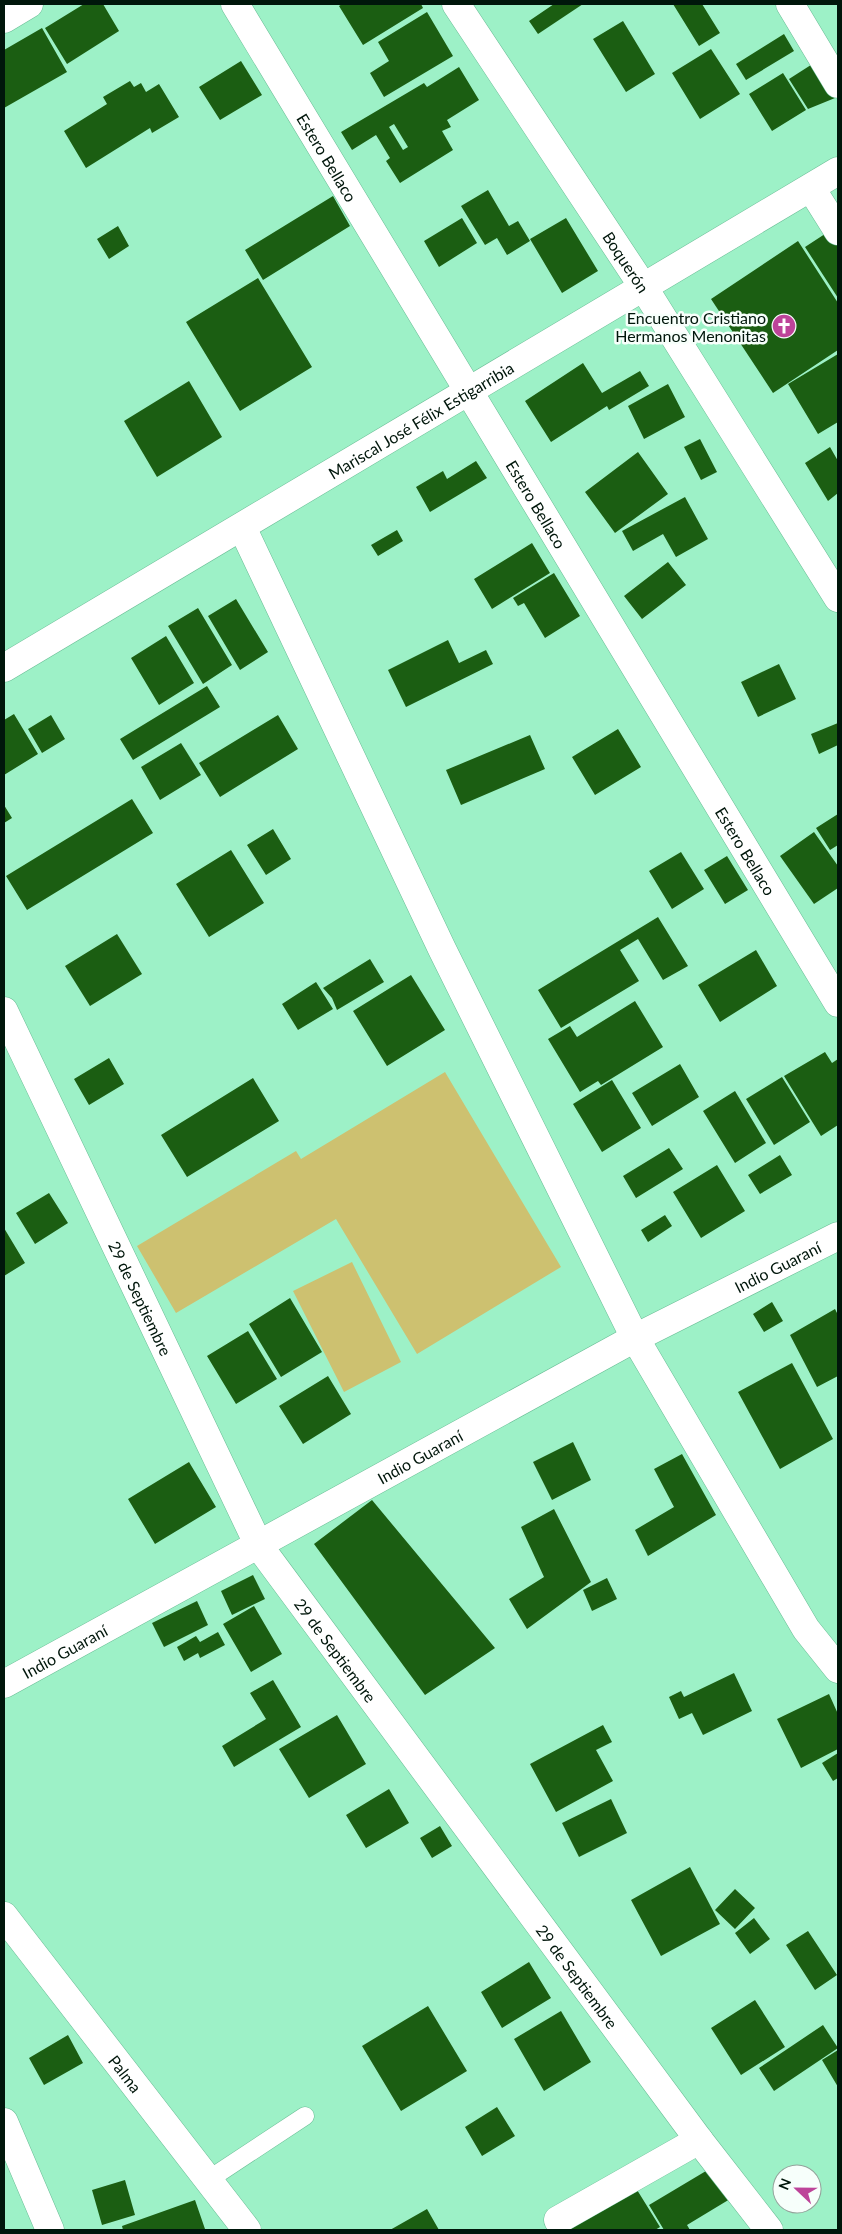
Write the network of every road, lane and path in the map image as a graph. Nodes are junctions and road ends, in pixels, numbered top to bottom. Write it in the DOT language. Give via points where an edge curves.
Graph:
graph roads {
  1 [pos="28,4"];
  2 [pos="235,4"];
  3 [pos="456,4"];
  4 [pos="790,4"];
  5 [pos="4,19"];
  6 [pos="838,84"];
  7 [pos="838,172"];
  8 [pos="811,188"];
  9 [pos="838,231"];
  10 [pos="644,288"];
  11 [pos="469,392"];
  12 [pos="242,527"];
  13 [pos="838,598"];
  14 [pos="4,668"];
  15 [pos="838,1003"];
  16 [pos="4,1011"];
  17 [pos="838,1236"];
  18 [pos="634,1338"];
  19 [pos="259,1546"];
  20 [pos="838,1669"];
  21 [pos="4,1684"];
  22 [pos="4,1916"];
  23 [pos="305,2116"];
  24 [pos="4,2122"];
  25 [pos="699,2140"];
  26 [pos="208,2180"];
  27 [pos="557,2225"];
  28 [pos="50,2230"];
  29 [pos="247,2230"];
  30 [pos="769,2230"];
  1 -- 5 [label="street"];
  2 -- 11 [label="street, Estero Bellaco"];
  3 -- 10 [label="street, Boquerón"];
  4 -- 6 [label="street"];
  7 -- 8 [label="street, Mariscal José Félix Estigarribia"];
  8 -- 9 [label="street"];
  8 -- 10 [label="street, Mariscal José Félix Estigarribia"];
  10 -- 11 [label="street, Mariscal José Félix Estigarribia"];
  10 -- 13 [label="street, Boquerón"];
  11 -- 12 [label="street, Mariscal José Félix Estigarribia"];
  11 -- 15 [label="street, Estero Bellaco"];
  12 -- 14 [label="street, Mariscal José Félix Estigarribia"];
  12 -- 18 [label="street" via="442,949"];
  16 -- 19 [label="street, 29 de Septiembre"];
  17 -- 18 [label="street, Indio Guaraní"];
  18 -- 19 [label="street, Indio Guaraní"];
  18 -- 20 [label="street" via="806,1628"];
  19 -- 21 [label="street, Indio Guaraní"];
  19 -- 25 [label="street, 29 de Septiembre"];
  22 -- 26 [label="street, Palma"];
  23 -- 26 [label="lane"];
  24 -- 28 [label="street"];
  25 -- 27 [label="street"];
  25 -- 30 [label="street, 29 de Septiembre"];
  26 -- 29 [label="street, Palma"];
}
